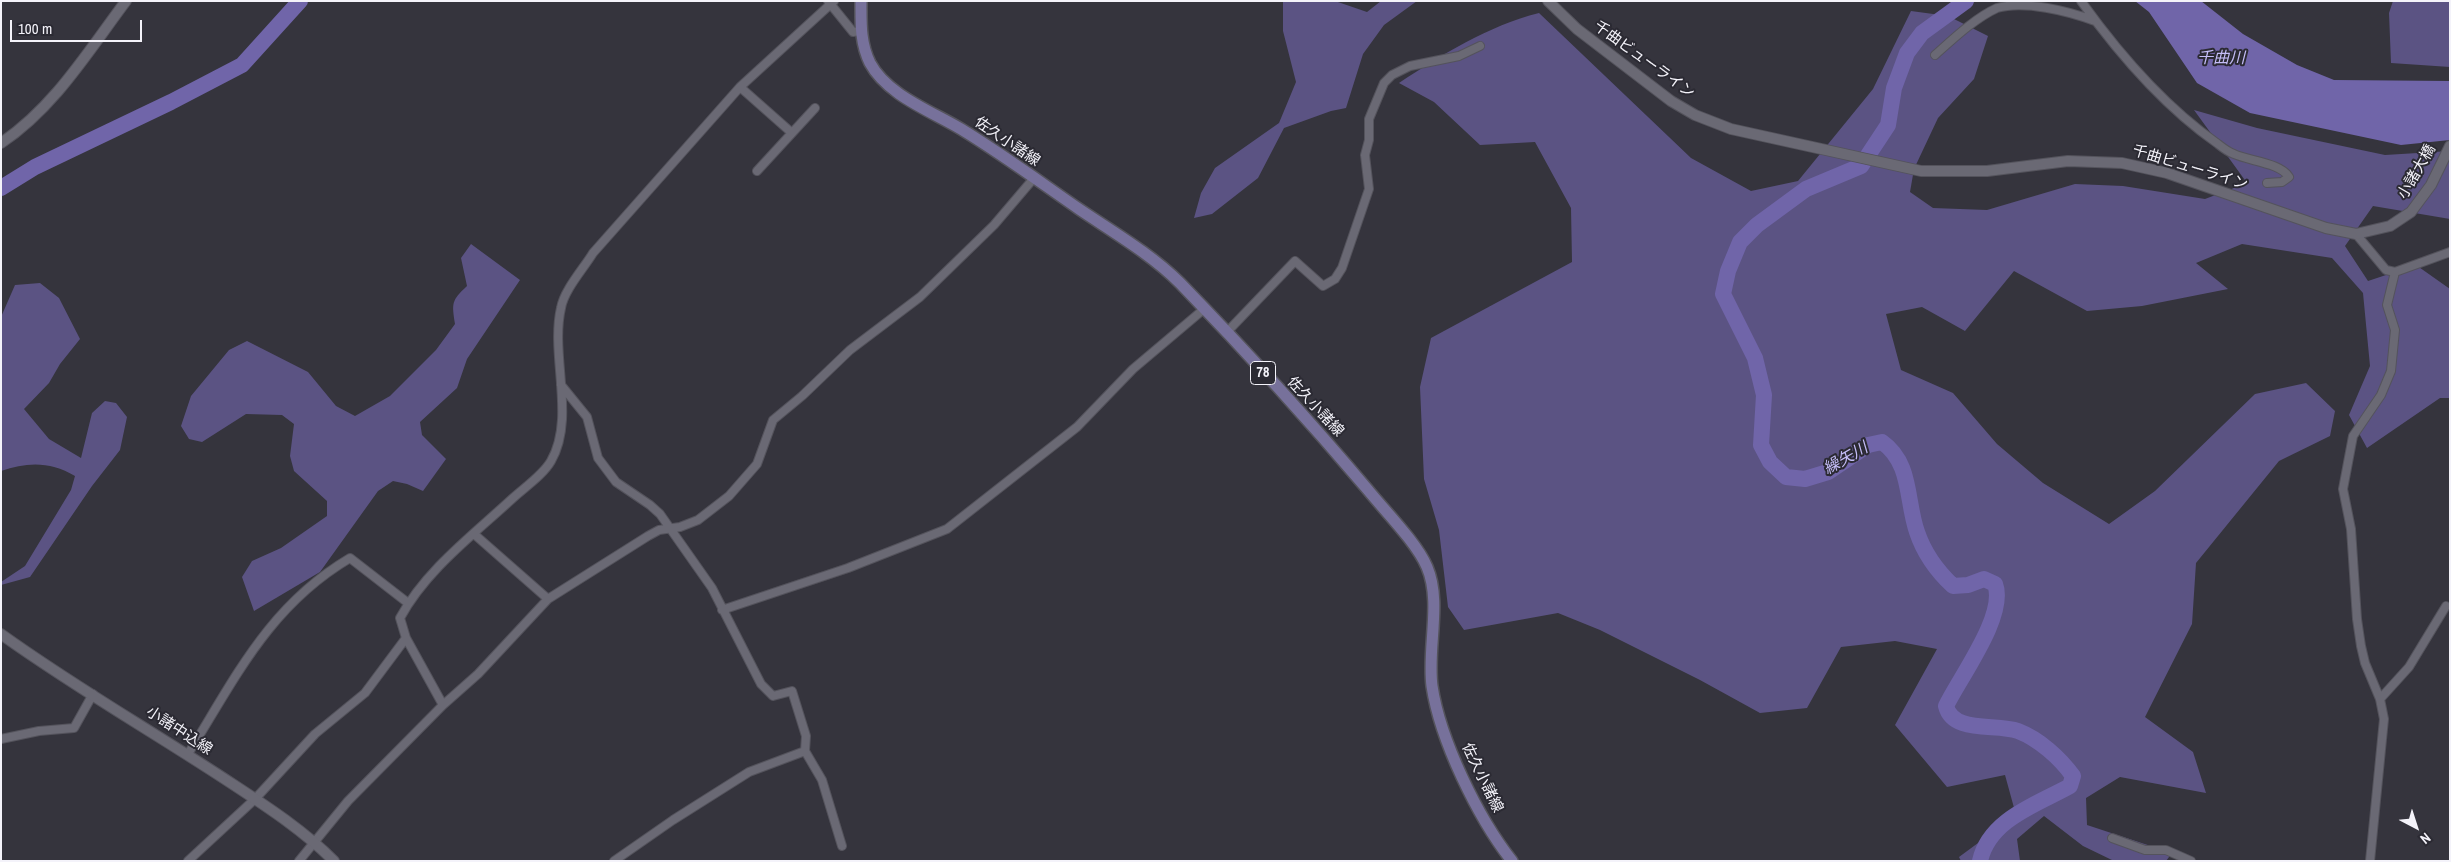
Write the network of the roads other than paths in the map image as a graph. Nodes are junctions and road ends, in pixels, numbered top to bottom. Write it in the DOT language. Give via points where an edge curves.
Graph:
graph roads {
  1 [pos="126,1"];
  2 [pos="861,1"];
  3 [pos="1548,1"];
  4 [pos="2081,1"];
  5 [pos="831,2"];
  6 [pos="2095,21"];
  7 [pos="861,32"];
  8 [pos="1480,46"];
  9 [pos="1935,55"];
  10 [pos="740,87"];
  11 [pos="815,108"];
  12 [pos="792,132"];
  13 [pos="1,143"];
  14 [pos="2450,146"];
  15 [pos="757,171"];
  16 [pos="1034,178"];
  17 [pos="2267,182"];
  18 [pos="2411,212"];
  19 [pos="2356,234"];
  20 [pos="2450,252"];
  21 [pos="2395,272"];
  22 [pos="1204,309"];
  23 [pos="1226,333"];
  24 [pos="560,385"];
  25 [pos="671,528"];
  26 [pos="474,534"];
  27 [pos="548,599"];
  28 [pos="408,603"];
  29 [pos="2446,606"];
  30 [pos="722,610"];
  31 [pos="1,634"];
  32 [pos="406,638"];
  33 [pos="93,694"];
  34 [pos="2380,699"];
  35 [pos="443,706"];
  36 [pos="1,740"];
  37 [pos="806,751"];
  38 [pos="188,754"];
  39 [pos="255,799"];
  40 [pos="2112,838"];
  41 [pos="314,841"];
  42 [pos="842,846"];
  43 [pos="188,861"];
  44 [pos="299,861"];
  45 [pos="334,861"];
  46 [pos="614,861"];
  47 [pos="1512,861"];
  48 [pos="2191,861"];
  49 [pos="2370,861"];
  1 -- 13 [label="street" via="43,107"];
  2 -- 7 [label="main road, 佐久小諸線 / 78"];
  3 -- 19 [label="street, 千曲ビューライン" via="1577,29 1671,101 1695,115 1731,129 1921,171 1987,171 2068,161 2122,163 2167,173 2326,228"];
  4 -- 6 [label="street"];
  5 -- 7 [label="street" via="853,32"];
  5 -- 10 [label="street"];
  6 -- 9 [label="street" via="2063,9 2016,3 1998,7"];
  6 -- 17 [label="street" via="2114,46 2209,138 2232,154 2274,166 2289,177 2282,182"];
  7 -- 16 [label="main road, 佐久小諸線 / 78" via="870,63 883,80"];
  8 -- 23 [label="street" via="1459,56 1410,66 1384,83 1369,119 1366,155 1369,189 1342,268 1335,279 1323,286 1295,262"];
  10 -- 12 [label="street"];
  10 -- 24 [label="street" via="579,274 560,307"];
  11 -- 12 [label="street"];
  12 -- 15 [label="street"];
  14 -- 18 [label="street, 小諸大橋" via="2431,185"];
  16 -- 22 [label="main road, 佐久小諸線 / 78" via="1153,260"];
  16 -- 25 [label="street" via="994,225 920,297 850,350 773,420 757,464 730,496 698,520"];
  18 -- 19 [label="street, 千曲ビューライン" via="2390,226"];
  19 -- 21 [label="street" via="2386,270"];
  20 -- 21 [label="street"];
  21 -- 34 [label="street" via="2387,305 2395,330 2391,371 2381,395 2353,436 2343,489 2351,529 2361,646"];
  22 -- 23 [label="main road, 佐久小諸線 / 78"];
  22 -- 30 [label="street" via="1133,369 1077,427 946,529 848,568"];
  23 -- 47 [label="main road, 佐久小諸線 / 78" via="1333,449 1427,566 1434,604 1432,686 1442,728 1455,763 1491,830"];
  24 -- 25 [label="street" via="586,416 598,458 616,482 650,505"];
  24 -- 26 [label="street" via="560,438 551,462"];
  25 -- 27 [label="street" via="648,536"];
  25 -- 30 [label="street" via="712,588"];
  26 -- 27 [label="street"];
  26 -- 28 [label="street"];
  27 -- 35 [label="street" via="478,674"];
  28 -- 32 [label="street" via="400,618"];
  28 -- 38 [label="street" via="350,558 328,570 259,638"];
  29 -- 34 [label="street" via="2409,667"];
  30 -- 37 [label="street" via="761,684 773,696 792,691 806,736"];
  31 -- 33 [label="street, 小諸中込線" via="57,674"];
  32 -- 35 [label="street"];
  32 -- 39 [label="street" via="365,693 315,734"];
  33 -- 36 [label="street" via="74,728 39,731"];
  33 -- 38 [label="street, 小諸中込線"];
  34 -- 49 [label="street" via="2384,719"];
  35 -- 41 [label="street" via="357,791"];
  37 -- 42 [label="street" via="822,780"];
  37 -- 46 [label="street" via="749,772"];
  38 -- 39 [label="street, 小諸中込線"];
  39 -- 41 [label="street, 小諸中込線"];
  39 -- 43 [label="street"];
  40 -- 48 [label="street" via="2145,850 2166,850"];
  41 -- 44 [label="street"];
  41 -- 45 [label="street, 小諸中込線"];
}
